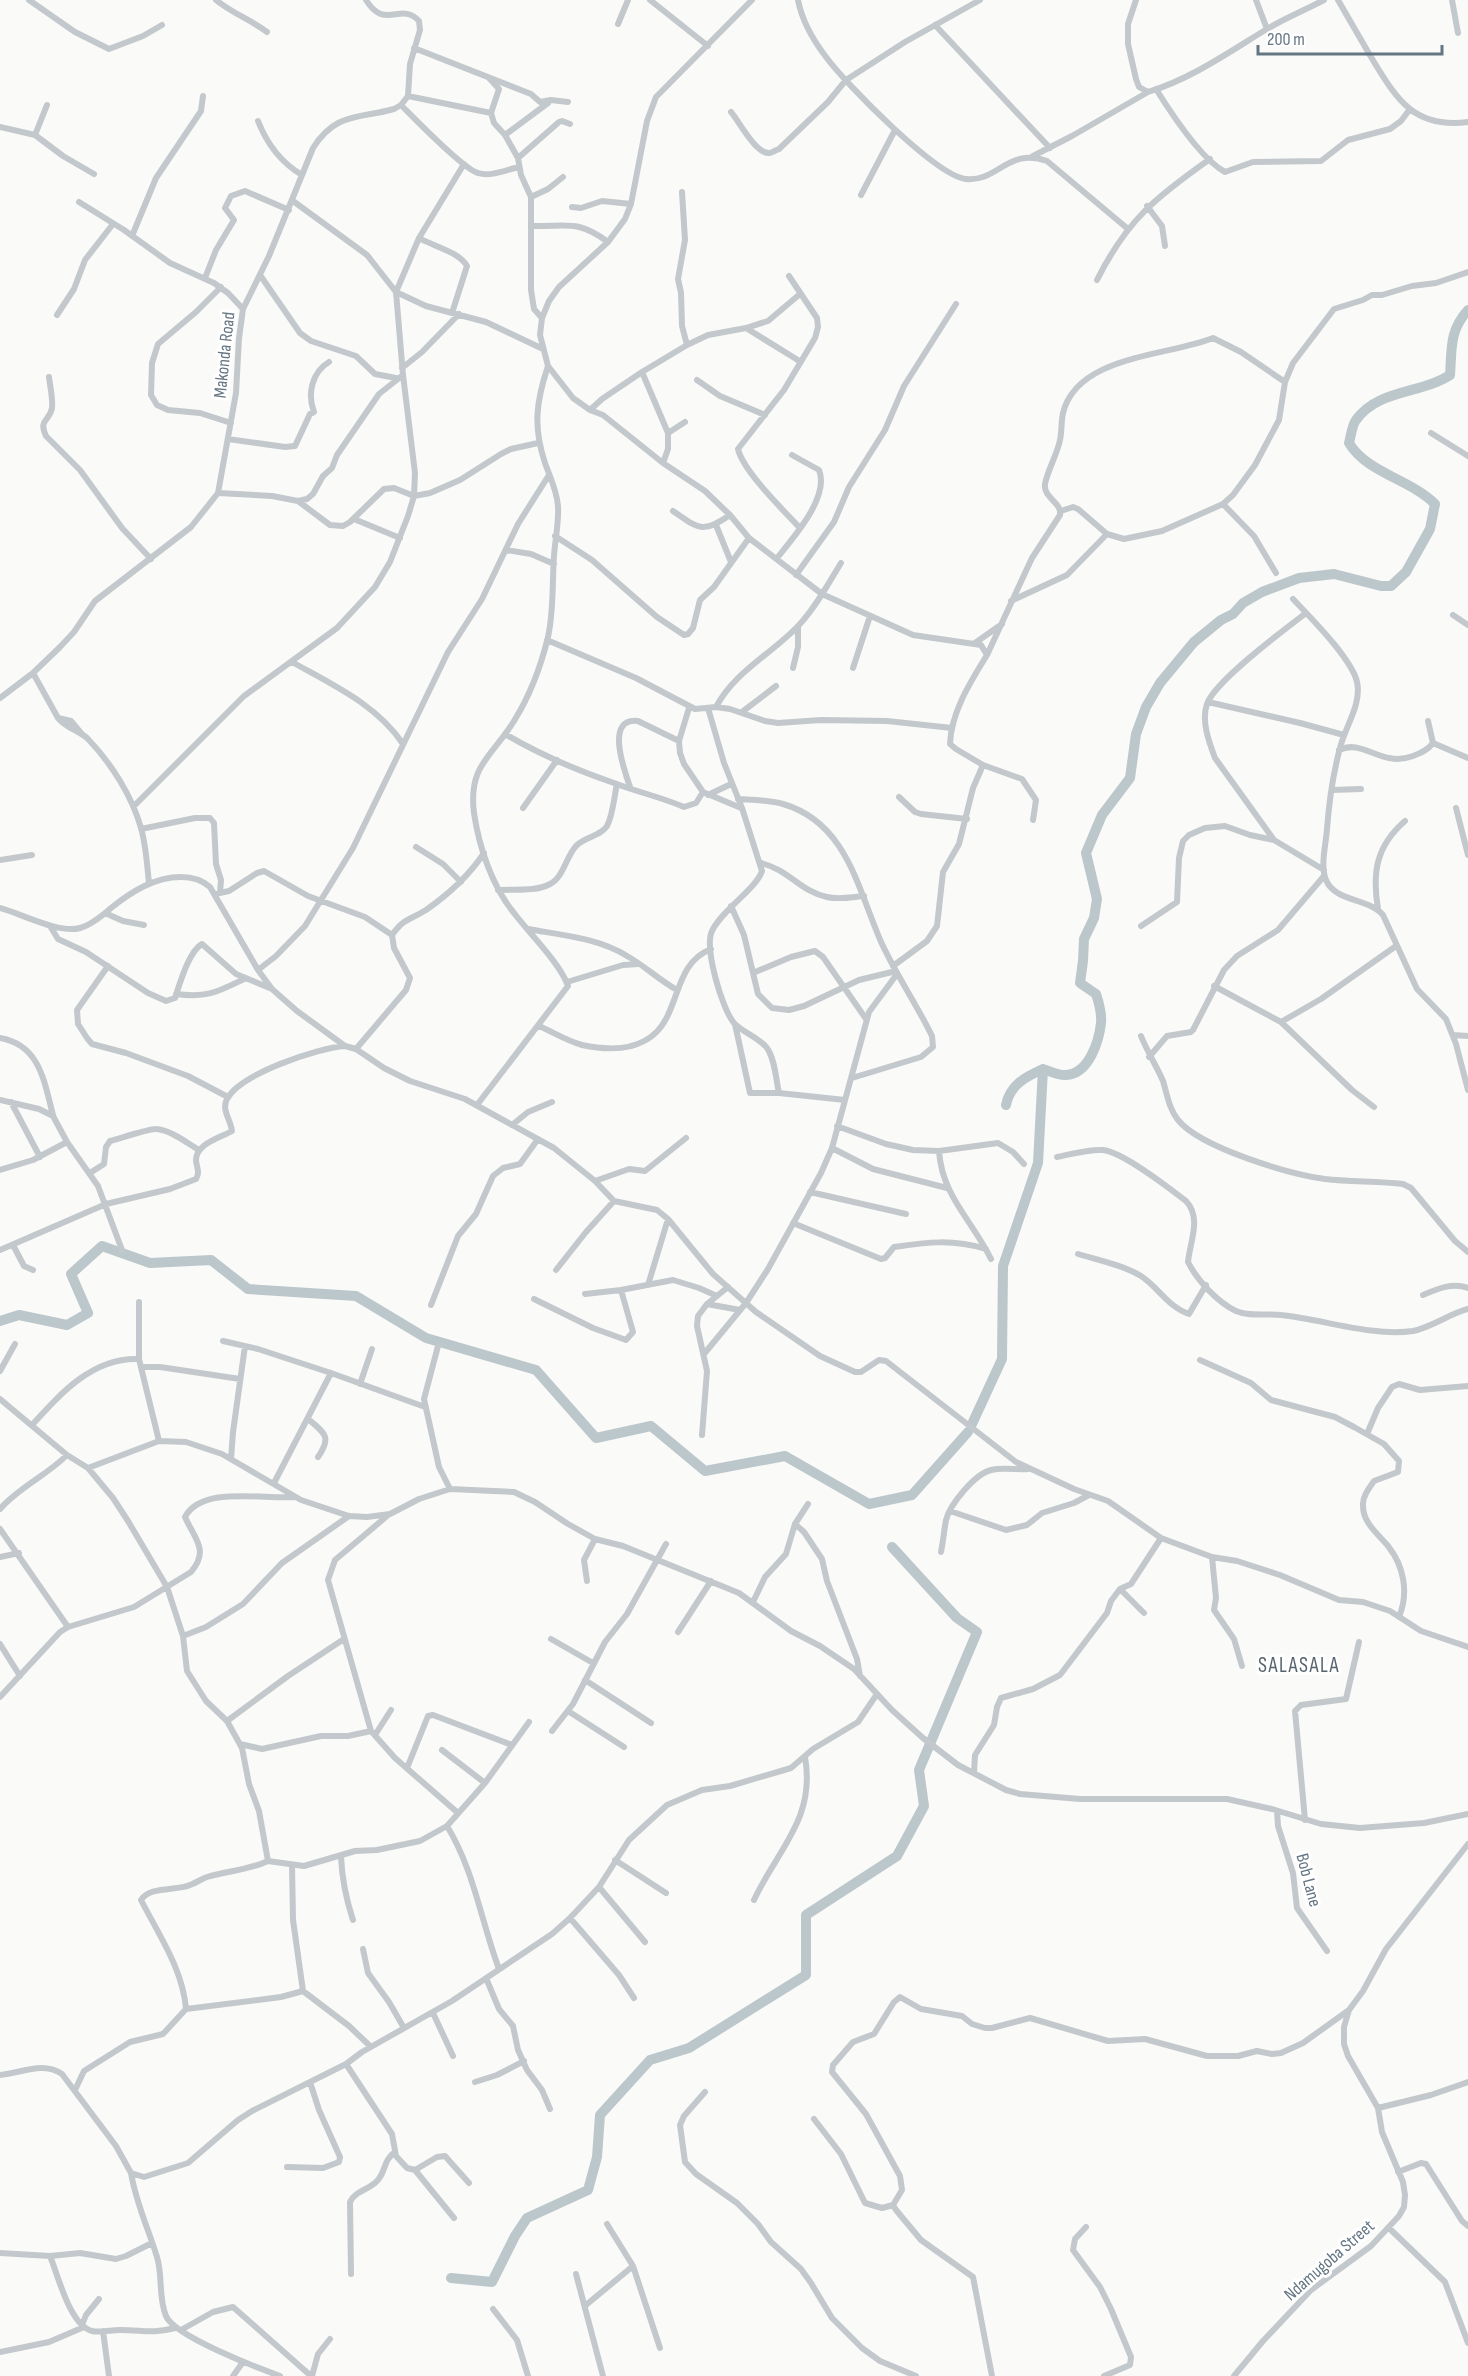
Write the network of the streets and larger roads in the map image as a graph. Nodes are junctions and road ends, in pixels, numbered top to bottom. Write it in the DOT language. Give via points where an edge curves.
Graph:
graph roads {
  1 [pos="29,0"];
  2 [pos="216,0"];
  3 [pos="366,0"];
  4 [pos="628,0"];
  5 [pos="650,0"];
  6 [pos="752,0"];
  7 [pos="798,0"];
  8 [pos="980,0"];
  9 [pos="1136,0"];
  10 [pos="1256,0"];
  11 [pos="1324,0"];
  12 [pos="1338,0"];
  13 [pos="1452,0"];
  14 [pos="618,24"];
  15 [pos="162,25"];
  16 [pos="935,25"];
  17 [pos="1267,29"];
  18 [pos="267,32"];
  19 [pos="1458,33"];
  20 [pos="708,46"];
  21 [pos="414,48"];
  22 [pos="489,78"];
  23 [pos="846,81"];
  24 [pos="1156,89"];
  25 [pos="1148,92"];
  26 [pos="203,96"];
  27 [pos="408,96"];
  28 [pos="551,100"];
  29 [pos="568,102"];
  30 [pos="47,105"];
  31 [pos="401,105"];
  32 [pos="1410,109"];
  33 [pos="731,112"];
  34 [pos="491,113"];
  35 [pos="258,121"];
  36 [pos="1468,122"];
  37 [pos="570,124"];
  38 [pos="0,127"];
  39 [pos="895,130"];
  40 [pos="35,135"];
  41 [pos="505,135"];
  42 [pos="1050,148"];
  43 [pos="1033,156"];
  44 [pos="518,158"];
  45 [pos="1210,159"];
  46 [pos="464,164"];
  47 [pos="519,167"];
  48 [pos="93,174"];
  49 [pos="302,175"];
  50 [pos="563,177"];
  51 [pos="682,192"];
  52 [pos="861,195"];
  53 [pos="531,197"];
  54 [pos="293,201"];
  55 [pos="79,202"];
  56 [pos="631,204"];
  57 [pos="1147,206"];
  58 [pos="572,207"];
  59 [pos="289,210"];
  60 [pos="113,224"];
  61 [pos="531,226"];
  62 [pos="1128,229"];
  63 [pos="132,236"];
  64 [pos="419,238"];
  65 [pos="608,242"];
  66 [pos="1165,246"];
  67 [pos="1468,272"];
  68 [pos="260,274"];
  69 [pos="789,276"];
  70 [pos="205,278"];
  71 [pos="1096,280"];
  72 [pos="221,288"];
  73 [pos="396,292"];
  74 [pos="800,294"];
  75 [pos="956,304"];
  76 [pos="243,309"];
  77 [pos="455,313"];
  78 [pos="57,315"];
  79 [pos="542,318"];
  80 [pos="746,328"];
  81 [pos="687,345"];
  82 [pos="543,349"];
  83 [pos="329,362"];
  84 [pos="801,362"];
  85 [pos="548,366"];
  86 [pos="642,372"];
  87 [pos="400,374"];
  88 [pos="49,377"];
  89 [pos="697,380"];
  90 [pos="1285,382"];
  91 [pos="590,410"];
  92 [pos="765,415"];
  93 [pos="685,422"];
  94 [pos="231,423"];
  95 [pos="1431,433"];
  96 [pos="668,434"];
  97 [pos="228,439"];
  98 [pos="538,443"];
  99 [pos="792,455"];
  100 [pos="1468,456"];
  101 [pos="663,463"];
  102 [pos="549,475"];
  103 [pos="218,493"];
  104 [pos="414,496"];
  105 [pos="298,501"];
  106 [pos="1223,504"];
  107 [pos="673,511"];
  108 [pos="1061,511"];
  109 [pos="730,515"];
  110 [pos="354,519"];
  111 [pos="716,525"];
  112 [pos="800,528"];
  113 [pos="1107,534"];
  114 [pos="555,536"];
  115 [pos="400,538"];
  116 [pos="749,538"];
  117 [pos="506,550"];
  118 [pos="777,558"];
  119 [pos="151,560"];
  120 [pos="731,562"];
  121 [pos="841,563"];
  122 [pos="554,564"];
  123 [pos="1276,573"];
  124 [pos="796,575"];
  125 [pos="822,594"];
  126 [pos="1293,599"];
  127 [pos="1010,601"];
  128 [pos="1306,613"];
  129 [pos="1453,615"];
  130 [pos="870,616"];
  131 [pos="1003,623"];
  132 [pos="1468,625"];
  133 [pos="798,626"];
  134 [pos="547,640"];
  135 [pos="975,643"];
  136 [pos="987,656"];
  137 [pos="292,662"];
  138 [pos="794,668"];
  139 [pos="854,668"];
  140 [pos="33,673"];
  141 [pos="776,686"];
  142 [pos="0,698"];
  143 [pos="1208,702"];
  144 [pos="712,707"];
  145 [pos="689,708"];
  146 [pos="742,712"];
  147 [pos="1428,721"];
  148 [pos="952,728"];
  149 [pos="505,734"];
  150 [pos="1344,735"];
  151 [pos="679,741"];
  152 [pos="1434,743"];
  153 [pos="404,744"];
  154 [pos="1339,750"];
  155 [pos="1468,758"];
  156 [pos="557,760"];
  157 [pos="983,765"];
  158 [pos="616,784"];
  159 [pos="731,784"];
  160 [pos="630,787"];
  161 [pos="1361,789"];
  162 [pos="1332,790"];
  163 [pos="705,794"];
  164 [pos="899,797"];
  165 [pos="738,799"];
  166 [pos="134,806"];
  167 [pos="523,808"];
  168 [pos="742,808"];
  169 [pos="1456,808"];
  170 [pos="967,819"];
  171 [pos="1033,820"];
  172 [pos="1405,821"];
  173 [pos="141,829"];
  174 [pos="1274,840"];
  175 [pos="416,847"];
  176 [pos="484,853"];
  177 [pos="32,855"];
  178 [pos="1468,855"];
  179 [pos="0,860"];
  180 [pos="761,862"];
  181 [pos="1324,873"];
  182 [pos="461,882"];
  183 [pos="149,883"];
  184 [pos="498,890"];
  185 [pos="217,894"];
  186 [pos="864,896"];
  187 [pos="322,900"];
  188 [pos="731,906"];
  189 [pos="0,908"];
  190 [pos="1378,909"];
  191 [pos="105,913"];
  192 [pos="144,924"];
  193 [pos="50,926"];
  194 [pos="1141,926"];
  195 [pos="528,929"];
  196 [pos="392,935"];
  197 [pos="1396,946"];
  198 [pos="711,949"];
  199 [pos="638,964"];
  200 [pos="108,966"];
  201 [pos="258,970"];
  202 [pos="895,971"];
  203 [pos="753,973"];
  204 [pos="244,979"];
  205 [pos="567,982"];
  206 [pos="1214,986"];
  207 [pos="842,988"];
  208 [pos="272,989"];
  209 [pos="677,990"];
  210 [pos="176,994"];
  211 [pos="866,1019"];
  212 [pos="1281,1022"];
  213 [pos="735,1024"];
  214 [pos="539,1026"];
  215 [pos="1453,1035"];
  216 [pos="1140,1036"];
  217 [pos="1468,1036"];
  218 [pos="0,1038"];
  219 [pos="345,1046"];
  220 [pos="356,1049"];
  221 [pos="1149,1057"];
  222 [pos="852,1078"];
  223 [pos="1468,1090"];
  224 [pos="779,1093"];
  225 [pos="228,1097"];
  226 [pos="0,1100"];
  227 [pos="845,1100"];
  228 [pos="11,1102"];
  229 [pos="552,1102"];
  230 [pos="477,1105"];
  231 [pos="1374,1107"];
  232 [pos="53,1116"];
  233 [pos="512,1125"];
  234 [pos="837,1126"];
  235 [pos="686,1138"];
  236 [pos="538,1139"];
  237 [pos="67,1142"];
  238 [pos="832,1148"];
  239 [pos="199,1150"];
  240 [pos="939,1151"];
  241 [pos="40,1157"];
  242 [pos="1057,1157"];
  243 [pos="1024,1164"];
  244 [pos="0,1170"];
  245 [pos="90,1173"];
  246 [pos="595,1181"];
  247 [pos="947,1188"];
  248 [pos="810,1192"];
  249 [pos="614,1201"];
  250 [pos="106,1204"];
  251 [pos="906,1214"];
  252 [pos="669,1219"];
  253 [pos="793,1223"];
  254 [pos="13,1245"];
  255 [pos="986,1249"];
  256 [pos="0,1250"];
  257 [pos="122,1250"];
  258 [pos="1468,1252"];
  259 [pos="1078,1254"];
  260 [pos="991,1259"];
  261 [pos="33,1270"];
  262 [pos="556,1270"];
  263 [pos="648,1285"];
  264 [pos="1206,1285"];
  265 [pos="728,1287"];
  266 [pos="1468,1288"];
  267 [pos="621,1290"];
  268 [pos="585,1294"];
  269 [pos="1423,1295"];
  270 [pos="717,1296"];
  271 [pos="534,1299"];
  272 [pos="139,1302"];
  273 [pos="746,1303"];
  274 [pos="707,1304"];
  275 [pos="431,1305"];
  276 [pos="1468,1309"];
  277 [pos="740,1310"];
  278 [pos="223,1341"];
  279 [pos="15,1344"];
  280 [pos="245,1346"];
  281 [pos="438,1346"];
  282 [pos="372,1349"];
  283 [pos="704,1354"];
  284 [pos="140,1359"];
  285 [pos="1200,1360"];
  286 [pos="141,1367"];
  287 [pos="0,1371"];
  288 [pos="331,1373"];
  289 [pos="240,1379"];
  290 [pos="360,1384"];
  291 [pos="1468,1386"];
  292 [pos="0,1399"];
  293 [pos="425,1407"];
  294 [pos="308,1419"];
  295 [pos="32,1425"];
  296 [pos="1367,1434"];
  297 [pos="702,1435"];
  298 [pos="159,1441"];
  299 [pos="67,1455"];
  300 [pos="318,1457"];
  301 [pos="231,1459"];
  302 [pos="88,1468"];
  303 [pos="1029,1469"];
  304 [pos="274,1483"];
  305 [pos="450,1489"];
  306 [pos="1089,1495"];
  307 [pos="295,1497"];
  308 [pos="808,1504"];
  309 [pos="0,1509"];
  310 [pos="950,1511"];
  311 [pos="390,1514"];
  312 [pos="349,1515"];
  313 [pos="795,1524"];
  314 [pos="0,1529"];
  315 [pos="1161,1538"];
  316 [pos="595,1539"];
  317 [pos="666,1544"];
  318 [pos="941,1552"];
  319 [pos="19,1553"];
  320 [pos="0,1557"];
  321 [pos="1212,1557"];
  322 [pos="656,1561"];
  323 [pos="587,1581"];
  324 [pos="711,1581"];
  325 [pos="167,1587"];
  326 [pos="1120,1589"];
  327 [pos="753,1602"];
  328 [pos="1143,1613"];
  329 [pos="1399,1617"];
  330 [pos="68,1627"];
  331 [pos="678,1632"];
  332 [pos="183,1636"];
  333 [pos="344,1639"];
  334 [pos="551,1639"];
  335 [pos="1359,1642"];
  336 [pos="0,1644"];
  337 [pos="1468,1647"];
  338 [pos="593,1663"];
  339 [pos="1242,1666"];
  340 [pos="20,1676"];
  341 [pos="860,1676"];
  342 [pos="585,1680"];
  343 [pos="877,1694"];
  344 [pos="0,1696"];
  345 [pos="391,1710"];
  346 [pos="568,1711"];
  347 [pos="227,1720"];
  348 [pos="529,1722"];
  349 [pos="651,1723"];
  350 [pos="552,1731"];
  351 [pos="373,1733"];
  352 [pos="240,1744"];
  353 [pos="512,1745"];
  354 [pos="624,1747"];
  355 [pos="442,1750"];
  356 [pos="806,1758"];
  357 [pos="407,1768"];
  358 [pos="974,1773"];
  359 [pos="485,1783"];
  360 [pos="1277,1811"];
  361 [pos="458,1813"];
  362 [pos="1468,1814"];
  363 [pos="1305,1820"];
  364 [pos="447,1826"];
  365 [pos="1468,1844"];
  366 [pos="341,1857"];
  367 [pos="615,1860"];
  368 [pos="267,1861"];
  369 [pos="292,1865"];
  370 [pos="599,1887"];
  371 [pos="666,1893"];
  372 [pos="754,1900"];
  373 [pos="570,1918"];
  374 [pos="353,1920"];
  375 [pos="645,1942"];
  376 [pos="363,1949"];
  377 [pos="1328,1951"];
  378 [pos="499,1969"];
  379 [pos="486,1978"];
  380 [pos="303,1991"];
  381 [pos="634,1998"];
  382 [pos="186,2009"];
  383 [pos="1349,2010"];
  384 [pos="433,2013"];
  385 [pos="404,2028"];
  386 [pos="371,2047"];
  387 [pos="453,2056"];
  388 [pos="524,2061"];
  389 [pos="346,2064"];
  390 [pos="0,2075"];
  391 [pos="310,2082"];
  392 [pos="475,2082"];
  393 [pos="1468,2082"];
  394 [pos="75,2090"];
  395 [pos="705,2092"];
  396 [pos="1378,2108"];
  397 [pos="550,2109"];
  398 [pos="814,2119"];
  399 [pos="395,2152"];
  400 [pos="286,2167"];
  401 [pos="415,2170"];
  402 [pos="1398,2172"];
  403 [pos="131,2173"];
  404 [pos="469,2182"];
  405 [pos="893,2205"];
  406 [pos="454,2218"];
  407 [pos="607,2224"];
  408 [pos="1468,2226"];
  409 [pos="1086,2227"];
  410 [pos="1389,2228"];
  411 [pos="152,2242"];
  412 [pos="0,2253"];
  413 [pos="50,2256"];
  414 [pos="633,2266"];
  415 [pos="351,2274"];
  416 [pos="576,2274"];
  417 [pos="99,2299"];
  418 [pos="586,2305"];
  419 [pos="493,2309"];
  420 [pos="83,2326"];
  421 [pos="178,2329"];
  422 [pos="103,2331"];
  423 [pos="330,2339"];
  424 [pos="1468,2343"];
  425 [pos="660,2348"];
  426 [pos="0,2352"];
  427 [pos="243,2362"];
  428 [pos="110,2376"];
  429 [pos="234,2376"];
  430 [pos="280,2376"];
  431 [pos="312,2376"];
  432 [pos="528,2376"];
  433 [pos="603,2376"];
  434 [pos="916,2376"];
  435 [pos="992,2376"];
  436 [pos="1104,2376"];
  437 [pos="1234,2376"];
  1 -- 15 [label="street" via="75,32 109,49"];
  2 -- 18 [label="street"];
  3 -- 21 [label="street" via="380,15 403,13 416,17 420,26"];
  4 -- 14 [label="street"];
  5 -- 20 [label="street"];
  6 -- 20 [label="street"];
  7 -- 23 [label="street" via="809,32"];
  8 -- 16 [label="street"];
  9 -- 25 [label="street" via="1128,24 1128,44 1139,87"];
  10 -- 17 [label="street"];
  11 -- 17 [label="street"];
  12 -- 32 [label="street" via="1391,90"];
  13 -- 19 [label="street"];
  16 -- 23 [label="street"];
  16 -- 42 [label="street"];
  17 -- 24 [label="street" via="1227,55"];
  20 -- 56 [label="street" via="656,97 641,146"];
  21 -- 22 [label="street"];
  21 -- 27 [label="street"];
  22 -- 28 [label="street" via="531,94 540,102"];
  22 -- 34 [label="street" via="498,89"];
  23 -- 33 [label="street" via="822,109 769,153 762,152 751,141"];
  23 -- 39 [label="street"];
  24 -- 25 [label="street"];
  24 -- 45 [label="street" via="1186,133"];
  25 -- 42 [label="street"];
  26 -- 63 [label="street" via="201,111 147,194"];
  27 -- 31 [label="street"];
  27 -- 34 [label="street"];
  28 -- 29 [label="street"];
  28 -- 41 [label="street"];
  30 -- 40 [label="street"];
  31 -- 46 [label="street"];
  31 -- 49 [label="street, Makonda Road" via="331,126 313,148"];
  32 -- 36 [label="street" via="1439,122"];
  32 -- 45 [label="street" via="1390,129 1348,140 1314,163 1253,162 1225,172"];
  34 -- 41 [label="street"];
  35 -- 49 [label="street" via="279,158"];
  37 -- 44 [label="street" via="559,122"];
  38 -- 40 [label="street"];
  39 -- 43 [label="street" via="962,179 973,179 1021,157"];
  39 -- 52 [label="street"];
  40 -- 48 [label="street"];
  41 -- 44 [label="street"];
  42 -- 43 [label="street"];
  43 -- 62 [label="street" via="1047,161"];
  44 -- 47 [label="street"];
  45 -- 57 [label="street"];
  46 -- 47 [label="street" via="476,173 486,174"];
  46 -- 64 [label="street"];
  47 -- 53 [label="street"];
  49 -- 54 [label="street, Makonda Road"];
  50 -- 53 [label="street"];
  51 -- 81 [label="street" via="685,240 678,279"];
  53 -- 61 [label="street"];
  54 -- 59 [label="street, Makonda Road"];
  54 -- 73 [label="street" via="367,255"];
  55 -- 60 [label="street"];
  56 -- 58 [label="street" via="603,201"];
  56 -- 65 [label="street"];
  57 -- 62 [label="street"];
  57 -- 66 [label="street" via="1162,226"];
  59 -- 68 [label="street, Makonda Road"];
  59 -- 70 [label="street" via="245,191 231,196 225,208 234,220"];
  60 -- 63 [label="street"];
  60 -- 78 [label="street" via="85,260 74,289"];
  61 -- 65 [label="street" via="578,225"];
  61 -- 79 [label="street" via="533,304"];
  62 -- 71 [label="street"];
  63 -- 70 [label="street" via="170,263"];
  64 -- 73 [label="street"];
  64 -- 77 [label="street" via="453,253 467,266"];
  65 -- 79 [label="street" via="559,287"];
  67 -- 90 [label="street" via="1436,283 1372,295 1334,309 1301,350"];
  68 -- 76 [label="street, Makonda Road"];
  68 -- 87 [label="street" via="300,333 311,341 356,356 375,374"];
  69 -- 74 [label="street"];
  70 -- 72 [label="street"];
  72 -- 76 [label="street"];
  72 -- 94 [label="street" via="158,344 152,363 151,395 157,405 168,410 208,414"];
  73 -- 77 [label="street"];
  73 -- 87 [label="street"];
  74 -- 80 [label="street" via="768,321"];
  74 -- 84 [label="street" via="817,318 818,327"];
  75 -- 124 [label="street" via="904,386 885,430 849,487 834,522"];
  76 -- 94 [label="street, Makonda Road"];
  77 -- 82 [label="street" via="486,322"];
  77 -- 87 [label="street"];
  79 -- 82 [label="street"];
  80 -- 81 [label="street" via="708,335"];
  80 -- 84 [label="street"];
  81 -- 86 [label="street"];
  82 -- 85 [label="street"];
  83 -- 97 [label="street" via="310,389 314,412 295,446"];
  84 -- 92 [label="street"];
  85 -- 91 [label="street" via="565,390"];
  85 -- 98 [label="street" via="538,398"];
  86 -- 91 [label="street"];
  86 -- 96 [label="street"];
  87 -- 104 [label="street" via="415,473"];
  87 -- 105 [label="street" via="379,394 313,494"];
  88 -- 119 [label="street" via="52,405 44,421 46,436 81,470 122,528"];
  89 -- 92 [label="street" via="717,395"];
  90 -- 106 [label="street" via="1283,405 1273,433 1255,465"];
  90 -- 108 [label="street" via="1213,338 1132,358 1096,373 1075,391 1063,412 1061,438 1045,485 1048,496"];
  91 -- 101 [label="street" via="603,415"];
  92 -- 112 [label="street" via="739,452 751,472"];
  93 -- 96 [label="street"];
  94 -- 97 [label="street, Makonda Road"];
  95 -- 100 [label="street"];
  96 -- 101 [label="street"];
  97 -- 103 [label="street, Makonda Road"];
  98 -- 102 [label="street"];
  98 -- 104 [label="street" via="511,449 444,488"];
  99 -- 112 [label="street" via="821,472 816,505"];
  101 -- 109 [label="street" via="705,490"];
  102 -- 114 [label="street" via="558,507"];
  102 -- 117 [label="street"];
  103 -- 105 [label="street"];
  103 -- 119 [label="street, Makonda Road" via="191,527"];
  104 -- 110 [label="street" via="388,488"];
  104 -- 115 [label="street"];
  105 -- 110 [label="street" via="330,525 343,526"];
  106 -- 113 [label="street" via="1183,523 1135,538"];
  106 -- 123 [label="street" via="1254,536"];
  107 -- 111 [label="street" via="697,528"];
  108 -- 113 [label="street" via="1078,509"];
  108 -- 127 [label="street"];
  109 -- 111 [label="street"];
  109 -- 116 [label="street"];
  110 -- 115 [label="street"];
  111 -- 120 [label="street"];
  112 -- 118 [label="street"];
  113 -- 127 [label="street" via="1067,575"];
  114 -- 120 [label="street" via="684,635 693,628 700,600"];
  114 -- 122 [label="street"];
  115 -- 137 [label="street" via="375,587 358,607"];
  116 -- 118 [label="street"];
  116 -- 120 [label="street"];
  117 -- 122 [label="street" via="531,554"];
  117 -- 153 [label="street" via="482,599 448,652"];
  118 -- 124 [label="street"];
  119 -- 140 [label="street, Makonda Road" via="95,601 74,632"];
  121 -- 125 [label="street"];
  122 -- 134 [label="street" via="553,611"];
  124 -- 125 [label="street"];
  125 -- 130 [label="street"];
  125 -- 133 [label="street"];
  126 -- 128 [label="street"];
  127 -- 131 [label="street"];
  128 -- 143 [label="street" via="1258,651"];
  128 -- 150 [label="street" via="1342,655 1357,680 1357,698"];
  129 -- 132 [label="street"];
  130 -- 135 [label="street" via="913,635"];
  130 -- 139 [label="street"];
  131 -- 135 [label="street"];
  131 -- 136 [label="street"];
  133 -- 138 [label="street"];
  133 -- 144 [label="street" via="745,671"];
  134 -- 145 [label="street" via="636,678"];
  134 -- 149 [label="street" via="529,691"];
  135 -- 136 [label="street" via="983,647"];
  136 -- 148 [label="street" via="964,695"];
  137 -- 153 [label="street" via="368,706"];
  137 -- 166 [label="street" via="236,703"];
  140 -- 142 [label="street, Makonda Road"];
  140 -- 166 [label="street" via="58,718 76,724"];
  141 -- 146 [label="street"];
  143 -- 150 [label="street"];
  143 -- 174 [label="street" via="1206,726 1215,758"];
  144 -- 145 [label="street"];
  144 -- 146 [label="street"];
  144 -- 159 [label="street"];
  145 -- 151 [label="street"];
  146 -- 148 [label="street" via="778,723 865,721"];
  147 -- 152 [label="street"];
  148 -- 157 [label="street" via="952,746"];
  149 -- 156 [label="street"];
  149 -- 176 [label="street" via="474,780 474,815"];
  150 -- 154 [label="street"];
  151 -- 160 [label="street" via="638,721 625,726 618,751"];
  151 -- 163 [label="street" via="684,764"];
  152 -- 154 [label="street" via="1416,755 1397,760 1356,746"];
  152 -- 155 [label="street"];
  153 -- 187 [label="street" via="353,848"];
  154 -- 162 [label="street"];
  156 -- 158 [label="street"];
  156 -- 167 [label="street"];
  157 -- 170 [label="street"];
  157 -- 171 [label="street" via="1022,779 1036,800"];
  158 -- 160 [label="street"];
  158 -- 184 [label="street" via="607,824 577,845 558,878 531,889"];
  159 -- 163 [label="street"];
  159 -- 165 [label="street"];
  160 -- 163 [label="street" via="684,807"];
  161 -- 162 [label="street"];
  162 -- 181 [label="street"];
  163 -- 168 [label="street"];
  164 -- 170 [label="street" via="921,814"];
  165 -- 168 [label="street"];
  165 -- 186 [label="street" via="783,804 816,821 844,852"];
  166 -- 173 [label="street"];
  168 -- 180 [label="street"];
  169 -- 178 [label="street"];
  170 -- 202 [label="street" via="959,844 943,872 937,926"];
  172 -- 190 [label="street" via="1389,836 1377,864"];
  173 -- 183 [label="street"];
  173 -- 185 [label="street" via="210,818 214,823 216,864 221,880"];
  174 -- 181 [label="street"];
  174 -- 194 [label="street" via="1225,825 1189,835 1179,858 1177,902"];
  175 -- 182 [label="street" via="443,864"];
  176 -- 182 [label="street"];
  176 -- 184 [label="street"];
  177 -- 179 [label="street"];
  180 -- 186 [label="street" via="781,869 805,888 827,897"];
  180 -- 188 [label="street" via="760,877"];
  181 -- 190 [label="street" via="1331,887 1342,895"];
  181 -- 206 [label="street" via="1278,930 1238,956"];
  182 -- 196 [label="street" via="424,911 405,920"];
  183 -- 185 [label="street" via="194,878"];
  183 -- 191 [label="street"];
  184 -- 195 [label="street"];
  185 -- 187 [label="street" via="264,872"];
  185 -- 201 [label="street"];
  186 -- 202 [label="street"];
  187 -- 196 [label="street" via="365,917"];
  187 -- 201 [label="street" via="294,939"];
  188 -- 198 [label="street" via="711,932"];
  188 -- 203 [label="street" via="744,935"];
  189 -- 193 [label="street"];
  190 -- 197 [label="street"];
  191 -- 192 [label="street"];
  191 -- 193 [label="street" via="81,928"];
  193 -- 200 [label="street" via="58,939"];
  195 -- 199 [label="street" via="607,945"];
  195 -- 205 [label="street"];
  196 -- 220 [label="street" via="410,982"];
  197 -- 212 [label="street"];
  197 -- 215 [label="street" via="1417,989 1446,1019"];
  198 -- 209 [label="street" via="692,961"];
  198 -- 213 [label="street" via="719,991"];
  199 -- 205 [label="street"];
  199 -- 209 [label="street"];
  200 -- 210 [label="street" via="155,997 172,1000"];
  200 -- 225 [label="street" via="77,1010 78,1024 92,1044 188,1076"];
  201 -- 208 [label="street"];
  202 -- 207 [label="street"];
  202 -- 211 [label="street"];
  202 -- 222 [label="street" via="926,1023 933,1047 921,1057"];
  203 -- 207 [label="street" via="815,951"];
  203 -- 207 [label="street" via="758,994 772,1008 781,1010 804,1006"];
  204 -- 208 [label="street"];
  204 -- 210 [label="street" via="218,993"];
  204 -- 210 [label="street" via="202,944 191,958"];
  205 -- 214 [label="street" via="567,988"];
  206 -- 212 [label="street"];
  206 -- 221 [label="street" via="1193,1030 1167,1036"];
  207 -- 211 [label="street"];
  208 -- 219 [label="street"];
  209 -- 214 [label="street" via="659,1031 640,1044 581,1045"];
  211 -- 222 [label="street"];
  212 -- 231 [label="street"];
  213 -- 224 [label="street" via="770,1053"];
  213 -- 224 [label="street" via="750,1093"];
  214 -- 230 [label="street"];
  215 -- 217 [label="street"];
  215 -- 223 [label="street"];
  216 -- 221 [label="street"];
  218 -- 232 [label="street" via="16,1041 34,1059"];
  219 -- 220 [label="street"];
  219 -- 225 [label="street" via="328,1047 264,1071 238,1086"];
  220 -- 230 [label="street" via="384,1068"];
  221 -- 258 [label="street" via="1176,1118 1200,1138 1289,1171 1325,1179 1403,1184 1411,1188"];
  222 -- 227 [label="street"];
  224 -- 227 [label="street"];
  225 -- 239 [label="street" via="224,1108 232,1131"];
  226 -- 228 [label="street"];
  227 -- 234 [label="street"];
  228 -- 232 [label="street"];
  228 -- 241 [label="street"];
  229 -- 233 [label="street" via="528,1112"];
  230 -- 233 [label="street"];
  232 -- 237 [label="street"];
  233 -- 236 [label="street"];
  234 -- 238 [label="street"];
  234 -- 240 [label="street" via="899,1148"];
  235 -- 246 [label="street" via="645,1171 629,1169"];
  236 -- 246 [label="street"];
  236 -- 275 [label="street" via="520,1164 503,1168 493,1176 476,1214 458,1236"];
  237 -- 241 [label="street"];
  237 -- 245 [label="street"];
  238 -- 247 [label="street" via="873,1169"];
  238 -- 248 [label="street"];
  239 -- 245 [label="street" via="160,1130 149,1129 110,1141 104,1164"];
  239 -- 250 [label="street" via="196,1179"];
  240 -- 243 [label="street" via="998,1143"];
  240 -- 247 [label="street"];
  241 -- 244 [label="street"];
  242 -- 264 [label="street" via="1105,1150 1124,1156 1186,1201 1195,1220 1188,1262"];
  245 -- 250 [label="street"];
  246 -- 249 [label="street"];
  247 -- 255 [label="street"];
  248 -- 251 [label="street"];
  248 -- 253 [label="street"];
  249 -- 252 [label="street" via="657,1210"];
  249 -- 262 [label="street"];
  250 -- 254 [label="street"];
  250 -- 257 [label="street"];
  252 -- 263 [label="street"];
  252 -- 265 [label="street" via="697,1257"];
  253 -- 255 [label="street" via="881,1259 894,1247 940,1241"];
  253 -- 273 [label="street"];
  254 -- 256 [label="street"];
  254 -- 261 [label="street" via="22,1265"];
  255 -- 260 [label="street"];
  259 -- 264 [label="street" via="1138,1275 1170,1304 1189,1314"];
  263 -- 267 [label="street"];
  263 -- 270 [label="street" via="673,1280"];
  264 -- 276 [label="street" via="1237,1311 1367,1329 1409,1331"];
  265 -- 270 [label="street"];
  265 -- 273 [label="street"];
  266 -- 269 [label="street" via="1452,1285"];
  267 -- 268 [label="street"];
  267 -- 271 [label="street" via="633,1332 626,1340"];
  270 -- 274 [label="street"];
  272 -- 284 [label="street"];
  273 -- 277 [label="street"];
  273 -- 303 [label="street" via="820,1356 846,1369 861,1372 879,1360 886,1361"];
  274 -- 277 [label="street"];
  274 -- 283 [label="street" via="698,1316 697,1326"];
  277 -- 283 [label="street"];
  278 -- 280 [label="street"];
  279 -- 287 [label="street"];
  280 -- 288 [label="street"];
  280 -- 289 [label="street"];
  281 -- 293 [label="street" via="426,1386"];
  282 -- 290 [label="street"];
  283 -- 297 [label="street" via="707,1390"];
  284 -- 286 [label="street"];
  284 -- 295 [label="street" via="123,1358 92,1370"];
  285 -- 296 [label="street" via="1251,1383 1271,1400 1335,1418"];
  286 -- 289 [label="street"];
  286 -- 298 [label="street"];
  288 -- 290 [label="street"];
  288 -- 294 [label="street"];
  289 -- 301 [label="street"];
  290 -- 293 [label="street"];
  291 -- 296 [label="street" via="1420,1390 1399,1384 1392,1387"];
  292 -- 295 [label="street"];
  293 -- 305 [label="street" via="438,1467"];
  294 -- 300 [label="street" via="326,1437"];
  294 -- 304 [label="street"];
  295 -- 299 [label="street"];
  296 -- 329 [label="street" via="1384,1444 1400,1461 1398,1472 1374,1481 1362,1507 1401,1572 1406,1600"];
  298 -- 301 [label="street" via="197,1444"];
  298 -- 302 [label="street"];
  299 -- 302 [label="street"];
  299 -- 309 [label="street"];
  301 -- 304 [label="street"];
  302 -- 325 [label="street" via="129,1521"];
  303 -- 306 [label="street"];
  303 -- 310 [label="street" via="997,1469 980,1474"];
  304 -- 307 [label="street"];
  305 -- 311 [label="street"];
  305 -- 316 [label="street" via="519,1494"];
  306 -- 310 [label="street" via="1042,1513 1027,1525 1006,1530"];
  306 -- 315 [label="street" via="1108,1501"];
  307 -- 312 [label="street"];
  307 -- 325 [label="street" via="222,1496 194,1508 185,1517 199,1544 197,1565 185,1578"];
  308 -- 313 [label="street"];
  310 -- 318 [label="street"];
  311 -- 312 [label="street"];
  311 -- 333 [label="street" via="335,1560 330,1570 328,1580"];
  312 -- 332 [label="street" via="282,1563 243,1604"];
  313 -- 327 [label="street" via="786,1554 765,1577"];
  313 -- 341 [label="street" via="822,1559"];
  314 -- 319 [label="street"];
  315 -- 321 [label="street"];
  315 -- 326 [label="street" via="1131,1584"];
  316 -- 322 [label="street"];
  316 -- 323 [label="street" via="584,1560"];
  317 -- 322 [label="street"];
  319 -- 320 [label="street"];
  319 -- 330 [label="street"];
  321 -- 329 [label="street" via="1237,1561 1339,1600 1363,1602"];
  321 -- 339 [label="street" via="1214,1610 1234,1639"];
  322 -- 324 [label="street"];
  322 -- 338 [label="street" via="627,1614"];
  324 -- 327 [label="street"];
  324 -- 331 [label="street"];
  325 -- 330 [label="street" via="134,1607"];
  325 -- 332 [label="street"];
  326 -- 328 [label="street"];
  326 -- 358 [label="street" via="1107,1613 1060,1675 1033,1689 1001,1698 994,1725 975,1755"];
  327 -- 341 [label="street"];
  329 -- 337 [label="street" via="1421,1631"];
  330 -- 340 [label="street"];
  332 -- 347 [label="street" via="189,1676 206,1701"];
  333 -- 347 [label="street"];
  333 -- 351 [label="street"];
  334 -- 338 [label="street"];
  335 -- 363 [label="street" via="1346,1699 1301,1705 1295,1711"];
  336 -- 340 [label="street"];
  338 -- 342 [label="street"];
  340 -- 344 [label="street"];
  341 -- 343 [label="street"];
  342 -- 346 [label="street"];
  342 -- 349 [label="street"];
  343 -- 356 [label="street" via="858,1722 813,1749"];
  343 -- 358 [label="street" via="922,1738"];
  345 -- 351 [label="street"];
  346 -- 350 [label="street"];
  346 -- 354 [label="street"];
  347 -- 352 [label="street"];
  348 -- 353 [label="street"];
  351 -- 352 [label="street" via="321,1736 262,1749"];
  351 -- 357 [label="street"];
  352 -- 368 [label="street" via="259,1811"];
  353 -- 357 [label="street" via="428,1716"];
  353 -- 359 [label="street"];
  355 -- 359 [label="street"];
  356 -- 367 [label="street" via="791,1768 678,1799 629,1840"];
  356 -- 372 [label="street" via="805,1803 798,1825"];
  357 -- 361 [label="street"];
  358 -- 360 [label="street" via="1006,1790 1033,1797 1198,1797 1227,1799"];
  359 -- 361 [label="street"];
  360 -- 363 [label="street"];
  360 -- 377 [label="street, Bob Lane" via="1293,1873 1297,1908"];
  361 -- 364 [label="street"];
  362 -- 363 [label="street" via="1370,1828 1328,1826"];
  364 -- 366 [label="street" via="420,1841 355,1851"];
  364 -- 378 [label="street" via="466,1863"];
  365 -- 383 [label="street, Ndamugoba Street" via="1386,1949"];
  366 -- 369 [label="street"];
  366 -- 374 [label="street" via="341,1880"];
  367 -- 370 [label="street"];
  367 -- 371 [label="street"];
  368 -- 369 [label="street"];
  368 -- 382 [label="street" via="189,1886 159,1891 141,1900 166,1945"];
  369 -- 380 [label="street" via="293,1920"];
  370 -- 373 [label="street"];
  370 -- 375 [label="street"];
  373 -- 378 [label="street"];
  373 -- 381 [label="street"];
  376 -- 385 [label="street" via="368,1973"];
  378 -- 379 [label="street"];
  379 -- 384 [label="street"];
  379 -- 388 [label="street" via="499,2009 513,2026"];
  380 -- 382 [label="street"];
  380 -- 386 [label="street"];
  382 -- 394 [label="street" via="163,2034 130,2042 84,2071"];
  383 -- 396 [label="street, Ndamugoba Street" via="1344,2044"];
  383 -- 405 [label="street" via="1303,2043 1281,2053 1208,2056 1145,2039 1108,2041 1030,2018 985,2028 962,2016 921,2009 897,1998 874,2034 852,2042 831,2069 866,2114 900,2176 902,2190"];
  384 -- 385 [label="street"];
  384 -- 387 [label="street"];
  385 -- 386 [label="street"];
  386 -- 389 [label="street"];
  388 -- 392 [label="street"];
  388 -- 397 [label="street"];
  389 -- 391 [label="street"];
  389 -- 399 [label="street" via="388,2127"];
  390 -- 394 [label="street" via="48,2068 62,2074"];
  391 -- 400 [label="street" via="339,2162 322,2168"];
  391 -- 403 [label="street" via="237,2120 188,2163 144,2177"];
  393 -- 396 [label="street"];
  394 -- 403 [label="street"];
  395 -- 434 [label="street" via="680,2125 685,2162 737,2203 801,2269 832,2318 862,2348 880,2361"];
  396 -- 402 [label="street, Ndamugoba Street" via="1382,2132"];
  398 -- 405 [label="street" via="841,2154 865,2203 882,2208"];
  399 -- 401 [label="street" via="407,2168"];
  399 -- 415 [label="street" via="375,2183 350,2202"];
  401 -- 404 [label="street" via="445,2156"];
  401 -- 406 [label="street"];
  402 -- 408 [label="street" via="1426,2164"];
  402 -- 410 [label="street, Ndamugoba Street" via="1405,2195 1404,2207"];
  403 -- 411 [label="street"];
  405 -- 435 [label="street" via="921,2240 974,2277"];
  407 -- 414 [label="street"];
  409 -- 436 [label="street" via="1073,2250 1100,2287 1131,2362"];
  410 -- 424 [label="street" via="1445,2282"];
  410 -- 437 [label="street, Ndamugoba Street" via="1311,2290"];
  411 -- 413 [label="street" via="116,2259 80,2253"];
  411 -- 421 [label="street" via="165,2314"];
  412 -- 413 [label="street"];
  413 -- 420 [label="street" via="69,2306"];
  414 -- 418 [label="street"];
  414 -- 425 [label="street"];
  416 -- 418 [label="street"];
  417 -- 420 [label="street"];
  418 -- 433 [label="street"];
  419 -- 432 [label="street" via="518,2340"];
  420 -- 422 [label="street"];
  420 -- 426 [label="street" via="49,2342"];
  421 -- 422 [label="street"];
  421 -- 427 [label="street"];
  421 -- 431 [label="street" via="233,2307"];
  422 -- 428 [label="street"];
  423 -- 431 [label="street" via="318,2354"];
  427 -- 429 [label="street"];
  427 -- 430 [label="street"];
}
